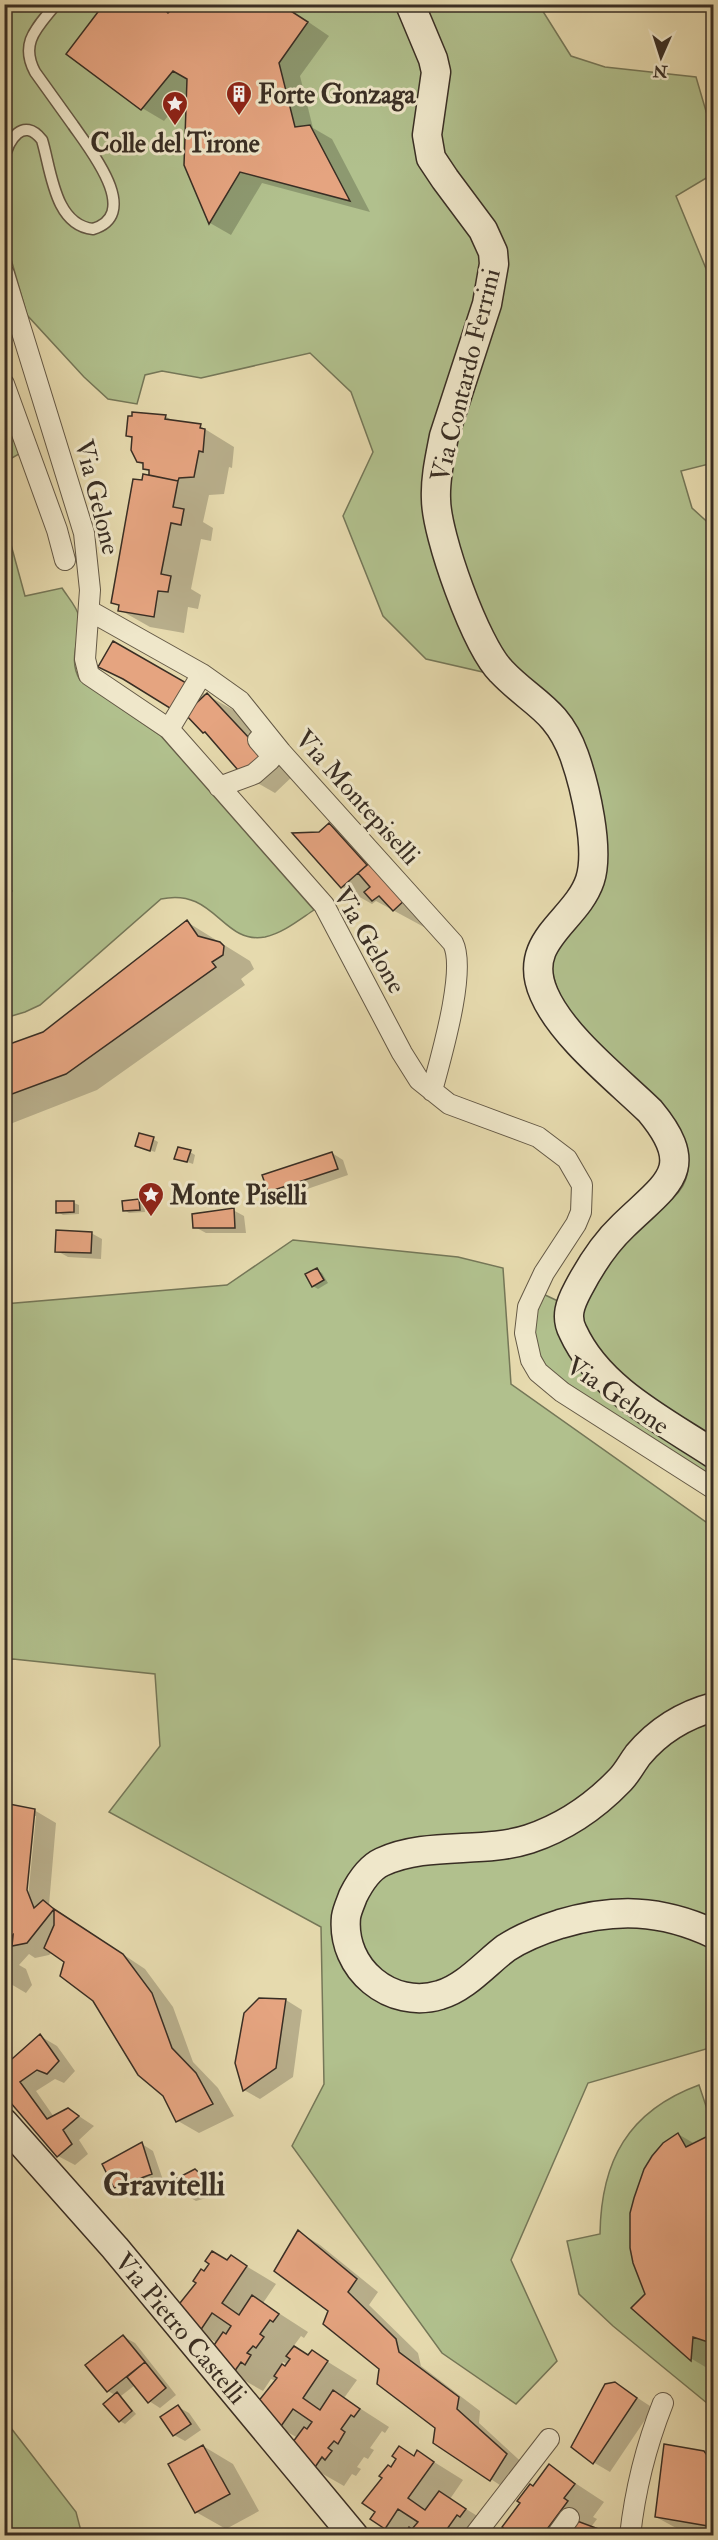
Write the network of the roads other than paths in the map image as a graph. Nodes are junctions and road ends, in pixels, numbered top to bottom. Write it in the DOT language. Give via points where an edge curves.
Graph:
graph roads {
  1 [pos="56,4"];
  2 [pos="410,4"];
  3 [pos="4,160"];
  4 [pos="4,274"];
  5 [pos="4,384"];
  6 [pos="65,560"];
  7 [pos="90,611"];
  8 [pos="202,674"];
  9 [pos="230,693"];
  10 [pos="169,729"];
  11 [pos="219,787"];
  12 [pos="432,1091"];
  13 [pos="714,1454"];
  14 [pos="714,1489"];
  15 [pos="714,1707"];
  16 [pos="714,1934"];
  17 [pos="4,2122"];
  18 [pos="663,2403"];
  19 [pos="549,2439"];
  20 [pos="569,2518"];
  21 [pos="354,2535"];
  22 [pos="474,2535"];
  23 [pos="556,2535"];
  24 [pos="630,2535"];
  1 -- 3 [label="lane" via="32,37 28,54 35,72 104,169 112,197 108,221 93,229 70,218 60,203 37,134 19,132"];
  2 -- 13 [label="main road, Via Contardo Ferrini" via="436,72 427,135 431,158 483,230 494,264 487,304 444,436 436,501 442,540 491,659 542,705 564,732 582,783 594,847 594,865 584,894 544,943 538,967 540,980 564,1025 650,1111 673,1149 674,1168 666,1186 597,1257 570,1306 569,1323 582,1348 614,1386"];
  4 -- 7 [label="street, Via Gelone" via="80,516 87,549"];
  5 -- 6 [label="street"];
  7 -- 8 [label="street, Via Montepiselli"];
  7 -- 10 [label="street, Via Gelone" via="85,659 90,675"];
  8 -- 9 [label="street, Via Montepiselli"];
  8 -- 10 [label="street"];
  9 -- 11 [label="street" via="227,704 271,754 254,774"];
  9 -- 12 [label="street, Via Montepiselli" via="458,952 447,1038"];
  10 -- 11 [label="street, Via Gelone"];
  11 -- 12 [label="street, Via Gelone" via="324,905 402,1053 419,1080"];
  12 -- 14 [label="street, Via Gelone" via="468,1113 538,1137 567,1159 582,1185 581,1212 576,1224 544,1273 528,1307 527,1347 538,1372 562,1392"];
  15 -- 16 [label="main road" via="672,1724 588,1810 549,1831 515,1843 411,1854 380,1863 358,1886 346,1916 349,1951 360,1970 388,1991 424,1999 443,1995 458,1986 517,1941 592,1915 645,1913"];
  17 -- 21 [label="main road, Via Pietro Castelli" via="115,2248"];
  18 -- 24 [label="street" via="649,2438"];
  19 -- 22 [label="street"];
  20 -- 23 [label="street"];
}
